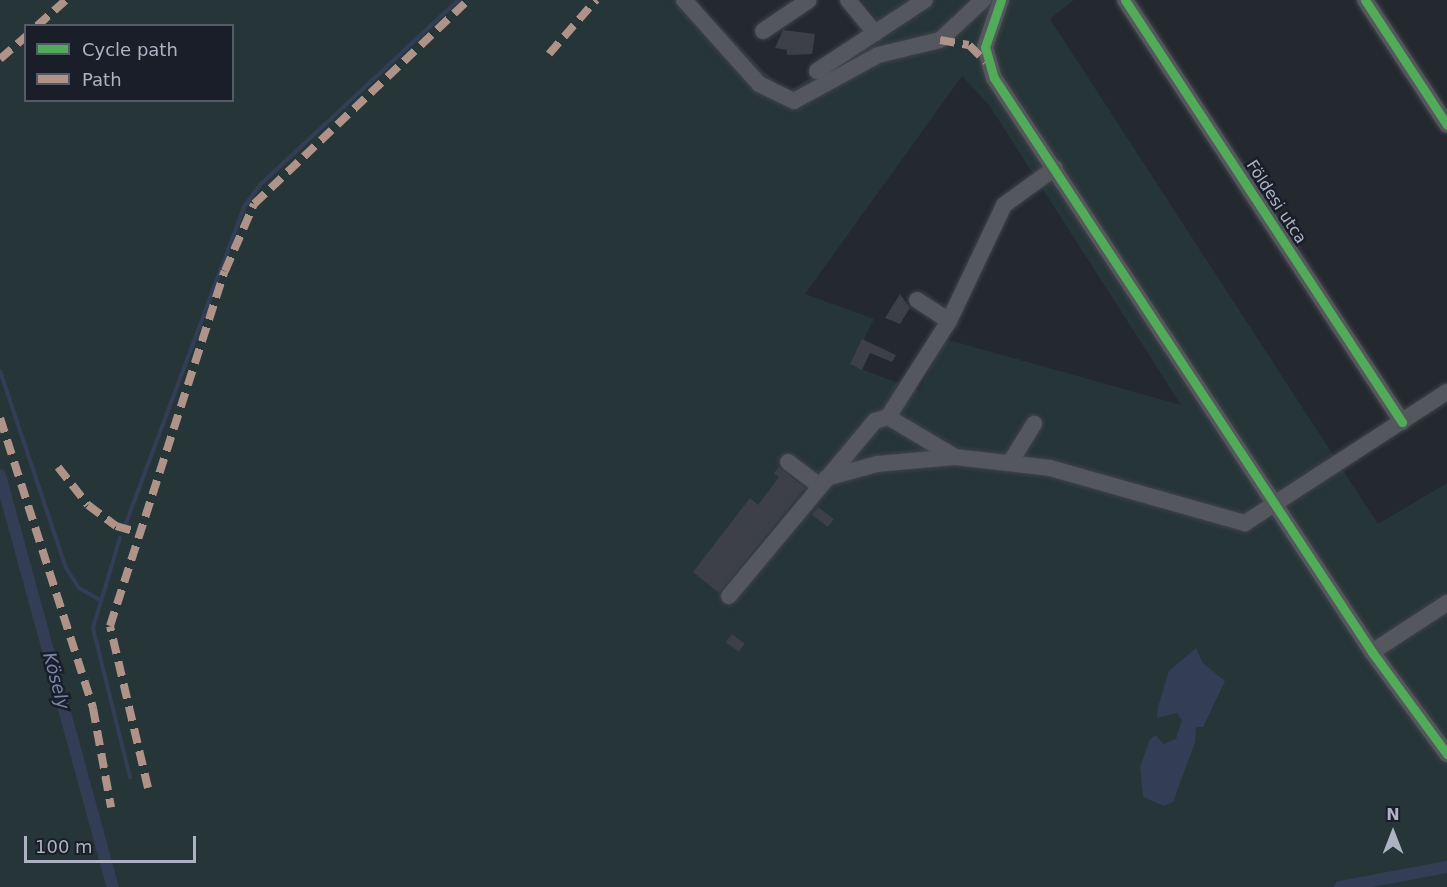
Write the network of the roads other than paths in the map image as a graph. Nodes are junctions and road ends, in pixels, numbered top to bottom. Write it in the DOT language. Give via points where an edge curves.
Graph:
graph roads {
  1 [pos="684,0"];
  2 [pos="809,0"];
  3 [pos="848,0"];
  4 [pos="924,0"];
  5 [pos="983,0"];
  6 [pos="1001,0"];
  7 [pos="1365,0"];
  8 [pos="1129,2"];
  9 [pos="763,31"];
  10 [pos="875,33"];
  11 [pos="817,71"];
  12 [pos="1447,126"];
  13 [pos="1055,168"];
  14 [pos="917,300"];
  15 [pos="949,321"];
  16 [pos="1447,392"];
  17 [pos="888,417"];
  18 [pos="1402,422"];
  19 [pos="1034,424"];
  20 [pos="955,457"];
  21 [pos="1011,461"];
  22 [pos="788,462"];
  23 [pos="823,482"];
  24 [pos="1279,504"];
  25 [pos="729,596"];
  26 [pos="1447,603"];
  27 [pos="1372,652"];
  28 [pos="1446,755"];
  1 -- 5 [label="street" via="759,84 789,101 806,97 878,55 939,40"];
  2 -- 9 [label="street"];
  3 -- 10 [label="street"];
  4 -- 10 [label="street"];
  6 -- 13 [label="street" via="985,47 987,64"];
  7 -- 12 [label="street"];
  8 -- 18 [label="street, Földesi utca"];
  10 -- 11 [label="street"];
  13 -- 15 [label="street" via="1004,205"];
  13 -- 24 [label="street"];
  14 -- 15 [label="street"];
  15 -- 17 [label="street"];
  16 -- 18 [label="street"];
  17 -- 20 [label="street"];
  17 -- 23 [label="street" via="875,421"];
  18 -- 24 [label="street"];
  19 -- 21 [label="street"];
  20 -- 21 [label="street"];
  20 -- 23 [label="street" via="877,464"];
  21 -- 24 [label="street" via="1237,522 1252,521"];
  22 -- 23 [label="street"];
  23 -- 25 [label="street"];
  24 -- 27 [label="street"];
  26 -- 27 [label="street"];
  27 -- 28 [label="street"];
}
